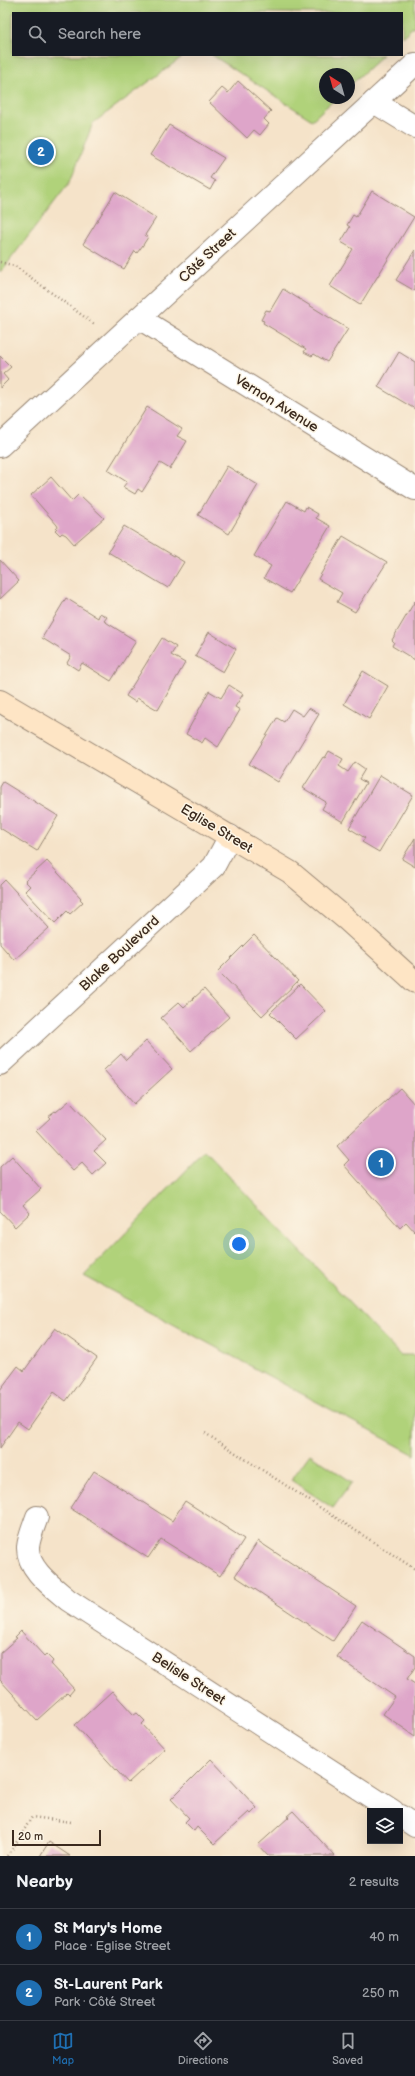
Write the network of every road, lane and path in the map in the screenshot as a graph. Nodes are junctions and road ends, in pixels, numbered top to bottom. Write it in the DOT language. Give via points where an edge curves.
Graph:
graph roads {
  1 [pos="415,64"];
  2 [pos="374,102"];
  3 [pos="415,126"];
  4 [pos="0,262"];
  5 [pos="139,318"];
  6 [pos="113,341"];
  7 [pos="0,446"];
  8 [pos="415,489"];
  9 [pos="0,701"];
  10 [pos="230,836"];
  11 [pos="415,982"];
  12 [pos="0,1064"];
  13 [pos="206,1433"];
  14 [pos="37,1517"];
  15 [pos="415,1569"];
  16 [pos="388,1808"];
  17 [pos="403,1818"];
  18 [pos="71,1822"];
  19 [pos="415,1826"];
  20 [pos="8,1856"];
  1 -- 2 [label="street, Côté Street"];
  2 -- 3 [label="street"];
  2 -- 5 [label="street, Côté Street"];
  4 -- 6 [label="path" via="15,266 101,329"];
  5 -- 6 [label="street, Côté Street"];
  5 -- 8 [label="street, Vernon Avenue"];
  6 -- 7 [label="street, Côté Street"];
  9 -- 10 [label="street, Eglise Street"];
  10 -- 11 [label="street, Eglise Street" via="290,872"];
  10 -- 12 [label="street, Blake Boulevard" via="214,866"];
  13 -- 15 [label="path"];
  14 -- 16 [label="street, Belisle Street" via="28,1546 30,1560 49,1584 68,1600"];
  17 -- 19 [label="street"];
  18 -- 20 [label="path" via="32,1817"];
}
